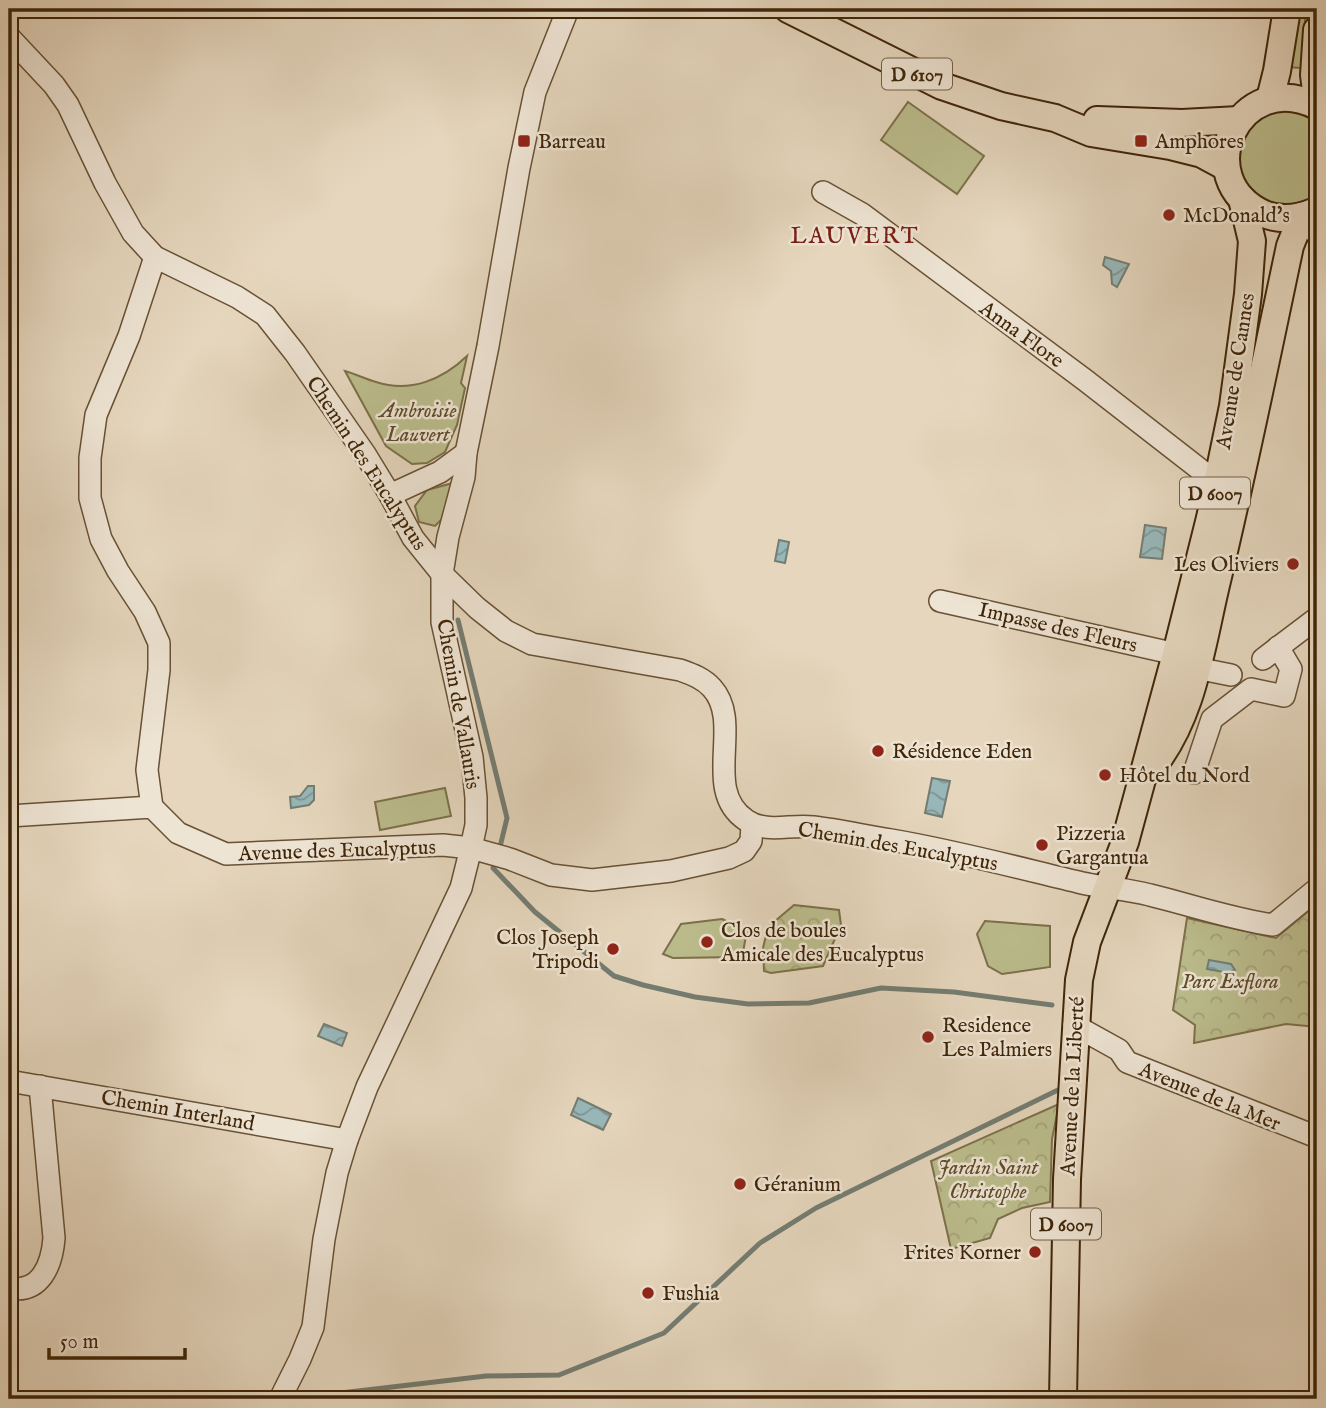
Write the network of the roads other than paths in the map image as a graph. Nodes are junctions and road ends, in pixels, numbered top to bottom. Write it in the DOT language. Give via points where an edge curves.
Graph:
graph roads {
  1 [pos="568,9"];
  2 [pos="788,9"];
  3 [pos="1287,9"];
  4 [pos="1317,30"];
  5 [pos="9,37"];
  6 [pos="26,56"];
  7 [pos="9,69"];
  8 [pos="1317,98"];
  9 [pos="1270,99"];
  10 [pos="1317,106"];
  11 [pos="1055,118"];
  12 [pos="1239,120"];
  13 [pos="1226,167"];
  14 [pos="823,192"];
  15 [pos="1242,199"];
  16 [pos="1313,223"];
  17 [pos="155,257"];
  18 [pos="466,453"];
  19 [pos="1217,479"];
  20 [pos="390,495"];
  21 [pos="442,574"];
  22 [pos="940,601"];
  23 [pos="1317,618"];
  24 [pos="1186,661"];
  25 [pos="1231,675"];
  26 [pos="1194,773"];
  27 [pos="1140,782"];
  28 [pos="152,807"];
  29 [pos="9,816"];
  30 [pos="752,824"];
  31 [pos="490,853"];
  32 [pos="1107,887"];
  33 [pos="1317,889"];
  34 [pos="1074,1025"];
  35 [pos="9,1081"];
  36 [pos="40,1086"];
  37 [pos="1317,1137"];
  38 [pos="347,1140"];
  39 [pos="9,1288"];
  40 [pos="280,1399"];
  41 [pos="1063,1399"];
  1 -- 18 [label="street, Chemin de Vallauris" via="535,92"];
  2 -- 11 [label="main road, D 6107" via="942,86"];
  3 -- 9 [label="main road"];
  4 -- 8 [label="main road"];
  5 -- 6 [label="street, Chemin des Eucalyptus"];
  6 -- 7 [label="street"];
  6 -- 17 [label="street, Chemin des Eucalyptus" via="68,105 133,233"];
  9 -- 10 [label="main road" via="1295,98"];
  9 -- 12 [label="main road"];
  11 -- 12 [label="main road, D 6107" via="1182,123"];
  11 -- 13 [label="main road, D 6107" via="1091,133 1202,154"];
  12 -- 13 [label="main road" via="1228,142"];
  13 -- 15 [label="main road, Avenue de Cannes"];
  14 -- 19 [label="street, Anna Flore" via="862,214"];
  15 -- 16 [label="main road" via="1269,216"];
  15 -- 19 [label="main road, Avenue de Cannes / D 6007" via="1252,241 1248,294 1233,407"];
  16 -- 24 [label="main road, Avenue de Cannes / D 6007" via="1290,246 1232,522"];
  17 -- 20 [label="street, Chemin des Eucalyptus" via="265,315"];
  17 -- 28 [label="street" via="96,415 90,458 90,498 101,539 159,643 147,770"];
  18 -- 20 [label="street" via="440,472"];
  18 -- 21 [label="street, Chemin de Vallauris"];
  19 -- 24 [label="main road, Avenue de Cannes / D 6007"];
  20 -- 21 [label="street, Chemin des Eucalyptus" via="412,538"];
  21 -- 30 [label="street, Chemin des Eucalyptus" via="506,631 532,643 680,670 712,688 723,719 725,792 737,813"];
  21 -- 31 [label="street, Chemin de Vallauris" via="442,622 472,757 476,825"];
  22 -- 24 [label="street, Impasse des Fleurs"];
  23 -- 26 [label="street" via="1270,653 1291,669 1284,696 1251,689 1212,719"];
  24 -- 25 [label="street, Impasse des Fleurs"];
  24 -- 27 [label="main road, Avenue de Cannes / D 6007" via="1181,721"];
  27 -- 32 [label="main road, Avenue de la Liberté / D 6007" via="1125,842"];
  28 -- 29 [label="street"];
  28 -- 31 [label="street, Avenue des Eucalyptus" via="178,833 226,854 443,845"];
  30 -- 31 [label="street, Avenue des Eucalyptus" via="751,841 744,851 729,858 671,871 592,880 551,875"];
  30 -- 32 [label="street, Chemin des Eucalyptus" via="760,828 810,826 912,844"];
  31 -- 38 [label="street, Chemin de Vallauris" via="461,888 367,1087"];
  32 -- 33 [label="street, Chemin des Eucalyptus" via="1273,925"];
  32 -- 34 [label="main road, Avenue de la Liberté / D 6007" via="1083,957"];
  34 -- 37 [label="street, Avenue de la Mer" via="1119,1050 1126,1062"];
  34 -- 41 [label="main road, Avenue de la Liberté / D 6007"];
  35 -- 36 [label="street, Chemin Interland"];
  36 -- 38 [label="street, Chemin Interland"];
  36 -- 39 [label="street" via="53,1259 38,1282 21,1290"];
  38 -- 40 [label="street, Chemin de Vallauris" via="324,1240 313,1327"];
}
